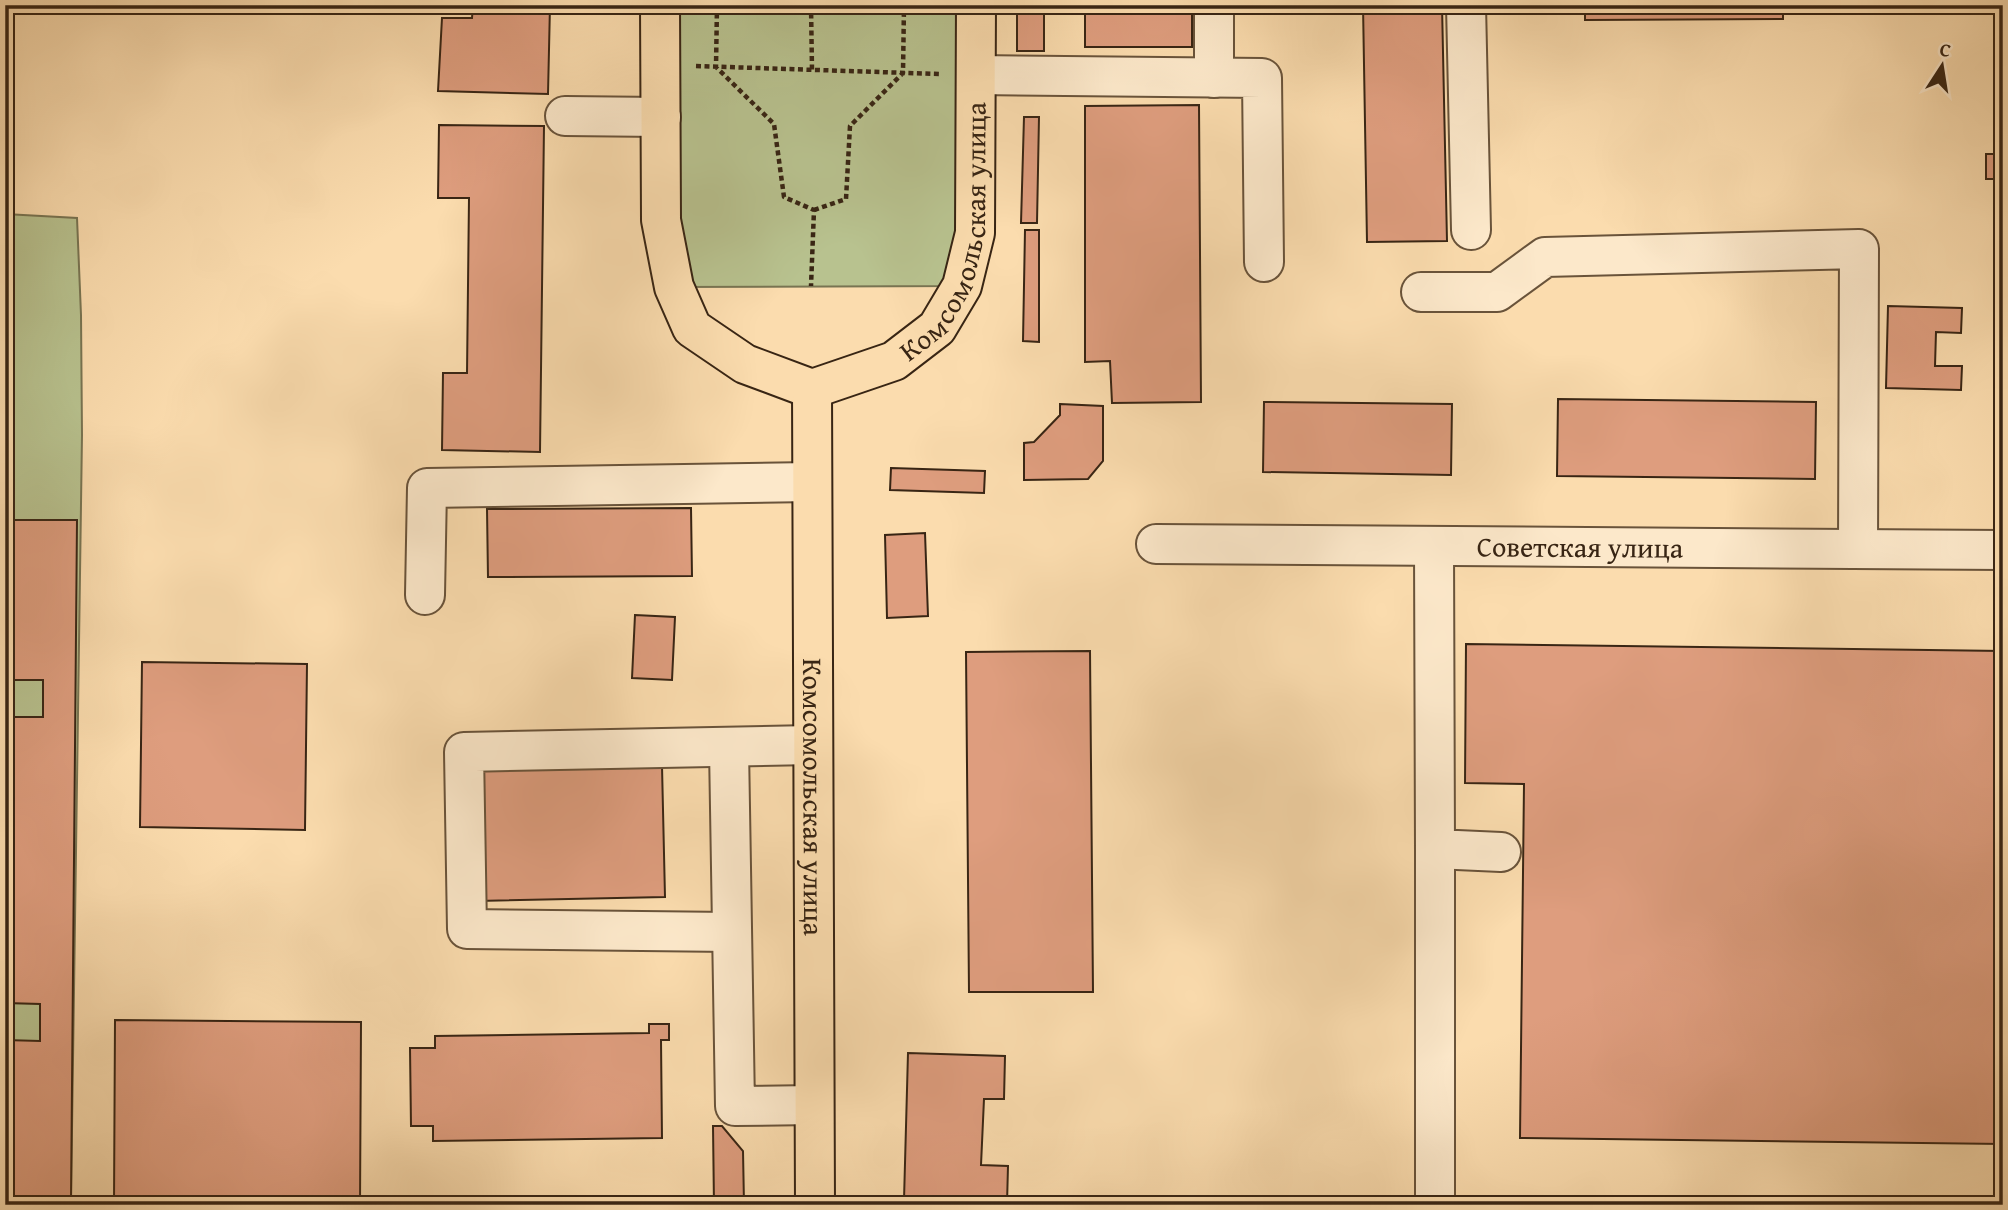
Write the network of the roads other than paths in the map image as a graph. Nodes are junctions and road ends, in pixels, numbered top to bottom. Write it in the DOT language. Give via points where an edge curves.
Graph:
graph roads {
  1 [pos="660,5"];
  2 [pos="976,5"];
  3 [pos="1214,5"];
  4 [pos="1465,5"];
  5 [pos="976,75"];
  6 [pos="1214,78"];
  7 [pos="565,116"];
  8 [pos="661,117"];
  9 [pos="1471,230"];
  10 [pos="1264,262"];
  11 [pos="1421,292"];
  12 [pos="812,389"];
  13 [pos="812,482"];
  14 [pos="1156,544"];
  15 [pos="1434,546"];
  16 [pos="1858,549"];
  17 [pos="2003,550"];
  18 [pos="425,595"];
  19 [pos="812,745"];
  20 [pos="729,748"];
  21 [pos="1435,849"];
  22 [pos="1501,852"];
  23 [pos="731,932"];
  24 [pos="814,1105"];
  25 [pos="815,1205"];
  26 [pos="1435,1205"];
  1 -- 8 [label="main road"];
  2 -- 5 [label="main road, Комсомольская улица"];
  3 -- 6 [label="street"];
  4 -- 9 [label="street"];
  5 -- 6 [label="street"];
  5 -- 12 [label="main road, Комсомольская улица" via="975,233 962,286 937,328 894,360"];
  6 -- 10 [label="street" via="1262,78"];
  7 -- 8 [label="street"];
  8 -- 12 [label="main road" via="661,220 674,287 692,328 745,364"];
  11 -- 16 [label="street" via="1497,292 1545,257 1860,249"];
  12 -- 13 [label="main road, Комсомольская улица"];
  13 -- 18 [label="street" via="427,488"];
  13 -- 19 [label="main road, Комсомольская улица"];
  14 -- 15 [label="street, Советская улица"];
  15 -- 16 [label="street, Советская улица"];
  15 -- 21 [label="street"];
  16 -- 17 [label="street, Советская улица"];
  19 -- 20 [label="street"];
  19 -- 24 [label="main road, Комсомольская улица"];
  20 -- 23 [label="street"];
  20 -- 23 [label="street" via="464,752 467,929"];
  21 -- 22 [label="street"];
  21 -- 26 [label="street"];
  23 -- 24 [label="street" via="735,1106"];
  24 -- 25 [label="main road, Комсомольская улица"];
}
